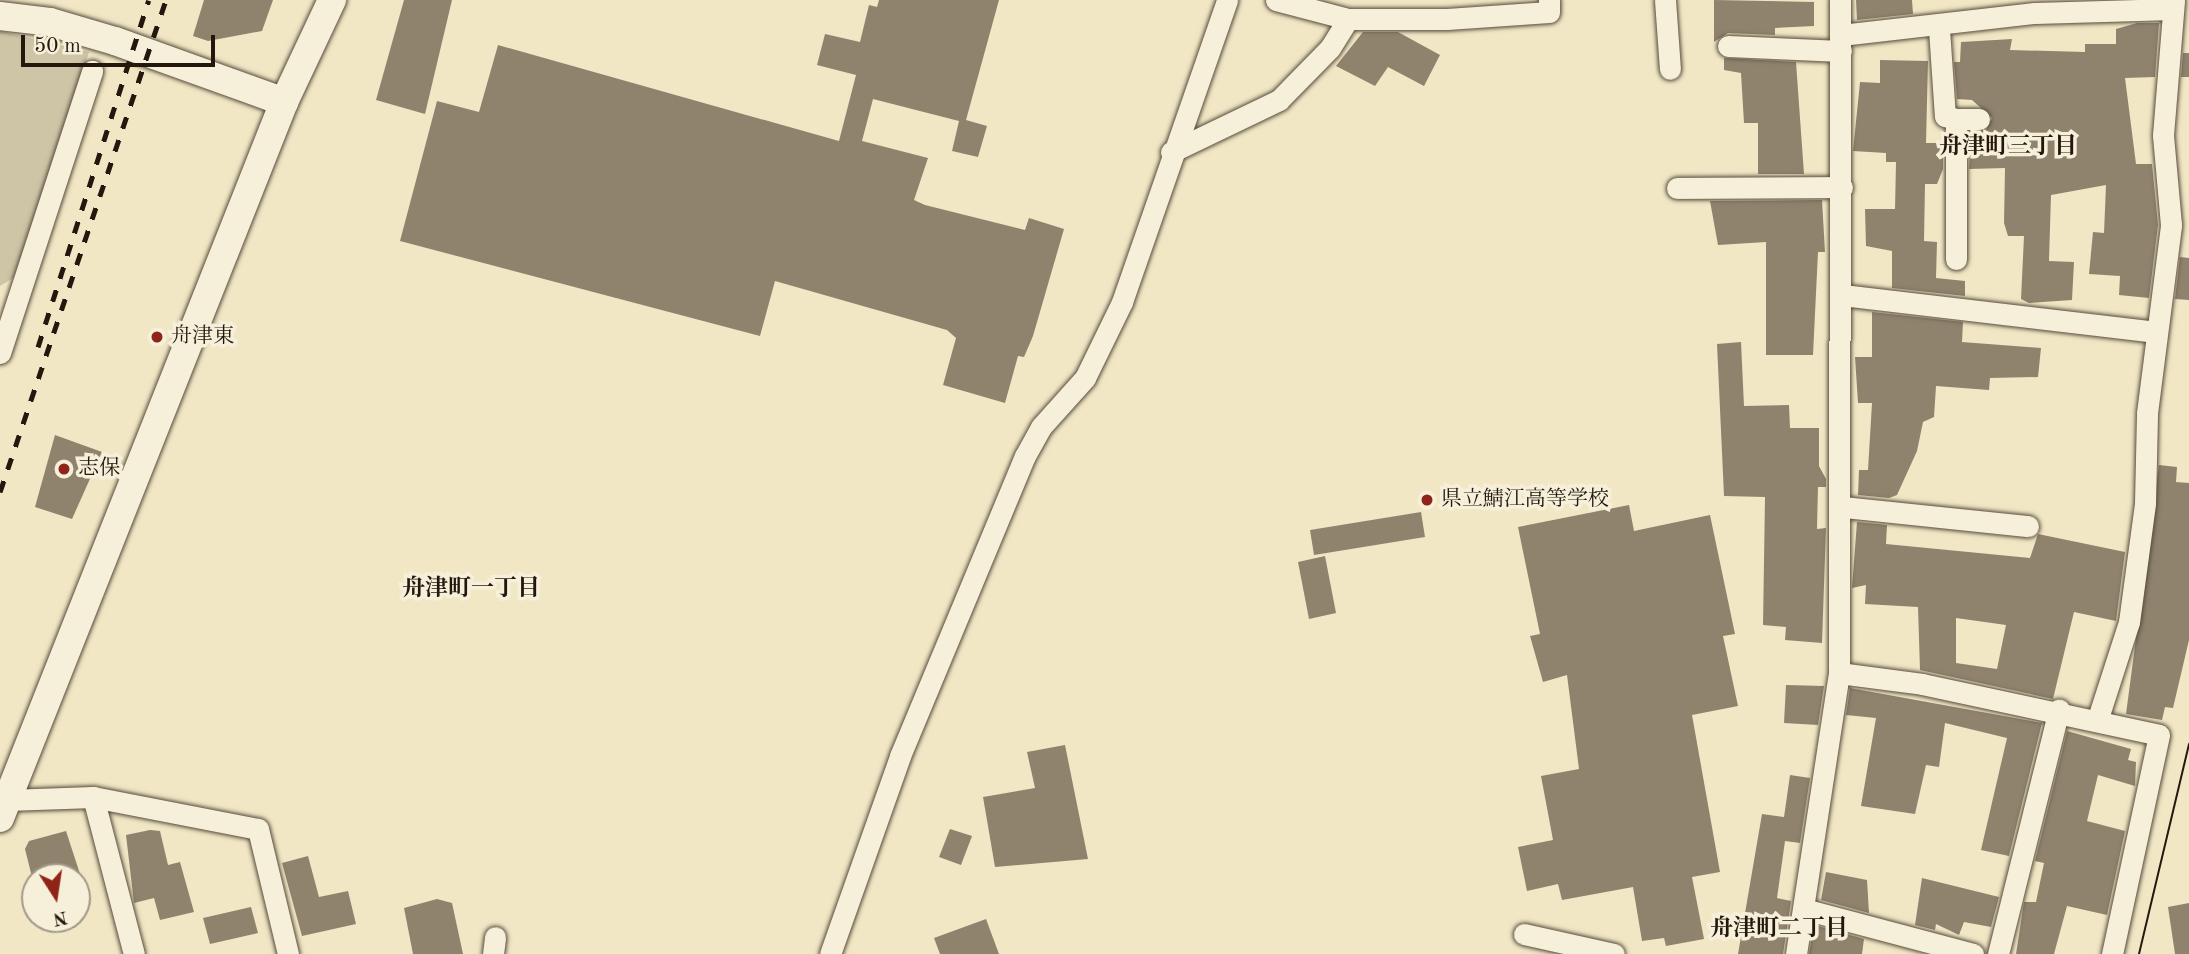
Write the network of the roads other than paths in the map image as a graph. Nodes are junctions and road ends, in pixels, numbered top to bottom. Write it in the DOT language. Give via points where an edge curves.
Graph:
graph roads {
  1 [pos="332,0"];
  2 [pos="1227,0"];
  3 [pos="1276,0"];
  4 [pos="1549,0"];
  5 [pos="1665,0"];
  6 [pos="1840,0"];
  7 [pos="2174,4"];
  8 [pos="1336,10"];
  9 [pos="1446,10"];
  10 [pos="0,16"];
  11 [pos="1939,29"];
  12 [pos="1841,43"];
  13 [pos="1728,46"];
  14 [pos="1670,69"];
  15 [pos="92,71"];
  16 [pos="284,102"];
  17 [pos="1979,118"];
  18 [pos="1956,119"];
  19 [pos="1171,152"];
  20 [pos="1842,187"];
  21 [pos="1677,188"];
  22 [pos="1956,259"];
  23 [pos="1842,295"];
  24 [pos="8,301"];
  25 [pos="2157,332"];
  26 [pos="0,353"];
  27 [pos="1843,508"];
  28 [pos="2028,526"];
  29 [pos="1839,673"];
  30 [pos="2059,710"];
  31 [pos="2098,718"];
  32 [pos="93,797"];
  33 [pos="3,809"];
  34 [pos="1804,909"];
  35 [pos="1524,934"];
  36 [pos="134,954"];
  37 [pos="288,954"];
  38 [pos="830,954"];
  39 [pos="1614,954"];
  40 [pos="1796,954"];
  41 [pos="1973,954"];
  42 [pos="1998,954"];
  43 [pos="2112,954"];
  1 -- 16 [label="street"];
  2 -- 19 [label="street"];
  3 -- 8 [label="street"];
  4 -- 9 [label="street" via="1549,12"];
  5 -- 14 [label="street"];
  6 -- 12 [label="street"];
  7 -- 11 [label="street" via="2035,13"];
  7 -- 25 [label="street" via="2163,135 2171,225"];
  8 -- 9 [label="street"];
  8 -- 19 [label="street" via="1330,48 1279,100"];
  10 -- 16 [label="street" via="50,22"];
  11 -- 12 [label="street"];
  11 -- 18 [label="street" via="1945,116"];
  12 -- 13 [label="street"];
  12 -- 20 [label="street"];
  15 -- 24 [label="street"];
  16 -- 33 [label="street"];
  17 -- 18 [label="street"];
  18 -- 22 [label="street"];
  19 -- 38 [label="street" via="1122,302 1084,378 1025,456 900,756"];
  20 -- 21 [label="street"];
  20 -- 23 [label="street"];
  23 -- 25 [label="street"];
  23 -- 27 [label="street"];
  24 -- 26 [label="street"];
  25 -- 31 [label="street" via="2129,622"];
  27 -- 28 [label="street"];
  27 -- 29 [label="street"];
  29 -- 30 [label="street"];
  29 -- 34 [label="street"];
  30 -- 31 [label="street"];
  30 -- 42 [label="street"];
  31 -- 43 [label="street" via="2159,735"];
  32 -- 33 [label="street"];
  32 -- 36 [label="street"];
  32 -- 37 [label="street" via="258,829"];
  34 -- 40 [label="street"];
  34 -- 41 [label="street"];
  35 -- 39 [label="street"];
}
